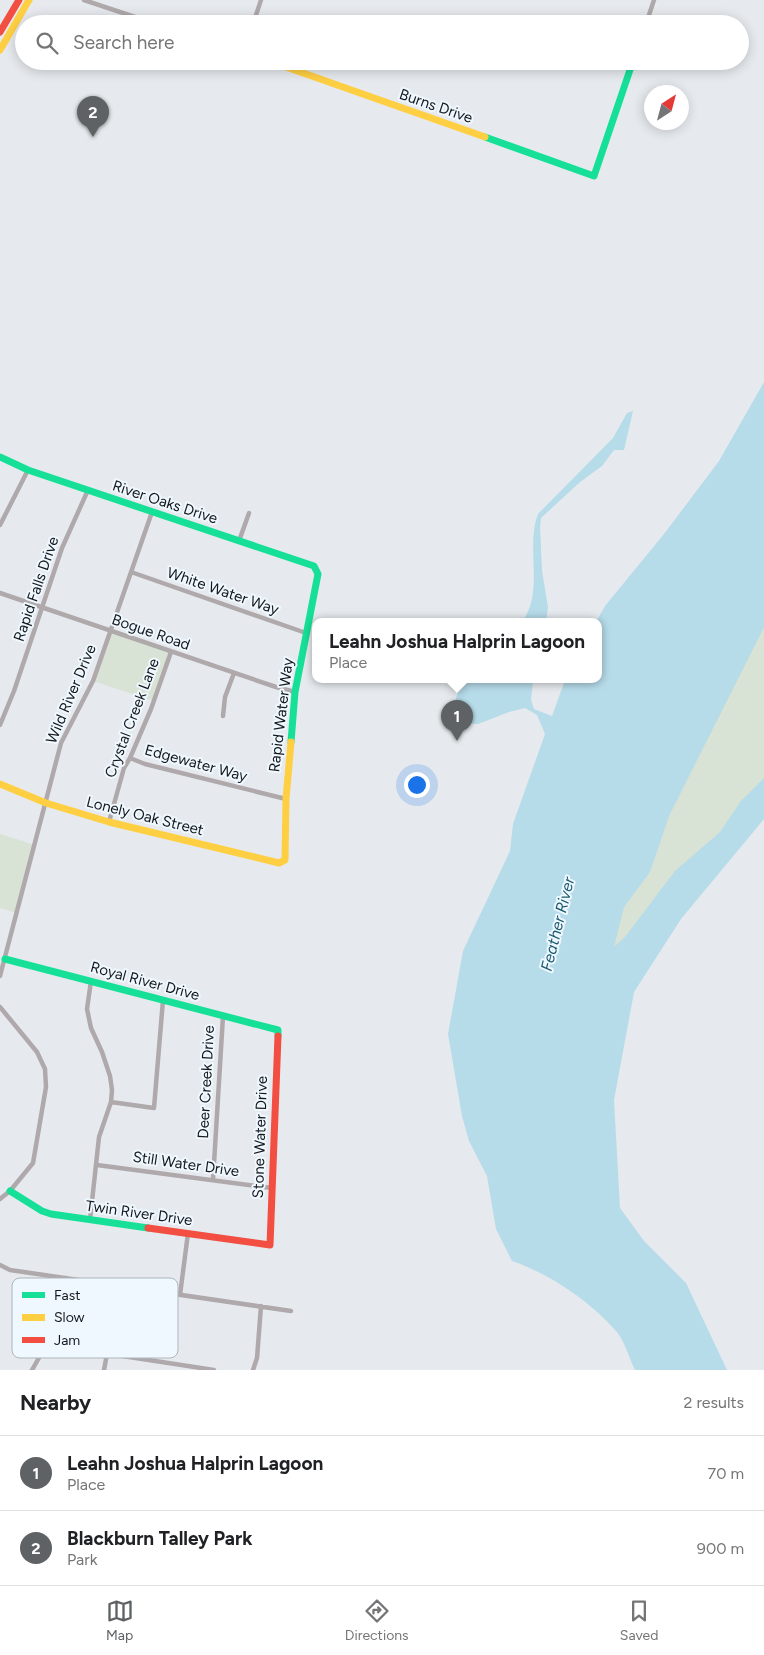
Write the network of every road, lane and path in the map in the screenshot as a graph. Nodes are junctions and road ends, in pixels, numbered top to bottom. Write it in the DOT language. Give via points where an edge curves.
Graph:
graph roads {
  1 [pos="19,0"];
  2 [pos="29,0"];
  3 [pos="84,0"];
  4 [pos="261,0"];
  5 [pos="654,0"];
  6 [pos="20,15"];
  7 [pos="129,15"];
  8 [pos="256,15"];
  9 [pos="649,15"];
  10 [pos="15,24"];
  11 [pos="0,32"];
  12 [pos="0,50"];
  13 [pos="294,70"];
  14 [pos="630,70"];
  15 [pos="0,457"];
  16 [pos="28,470"];
  17 [pos="88,490"];
  18 [pos="152,512"];
  19 [pos="248,513"];
  20 [pos="0,525"];
  21 [pos="239,541"];
  22 [pos="131,572"];
  23 [pos="318,574"];
  24 [pos="0,593"];
  25 [pos="43,608"];
  26 [pos="111,631"];
  27 [pos="306,633"];
  28 [pos="171,652"];
  29 [pos="234,673"];
  30 [pos="295,692"];
  31 [pos="223,716"];
  32 [pos="0,725"];
  33 [pos="130,758"];
  34 [pos="0,784"];
  35 [pos="286,799"];
  36 [pos="46,803"];
  37 [pos="109,822"];
  38 [pos="285,860"];
  39 [pos="6,959"];
  40 [pos="0,976"];
  41 [pos="91,981"];
  42 [pos="163,1000"];
  43 [pos="0,1007"];
  44 [pos="223,1016"];
  45 [pos="278,1030"];
  46 [pos="111,1102"];
  47 [pos="97,1165"];
  48 [pos="213,1180"];
  49 [pos="272,1188"];
  50 [pos="10,1191"];
  51 [pos="0,1199"];
  52 [pos="90,1220"];
  53 [pos="188,1233"];
  54 [pos="270,1245"];
  55 [pos="0,1265"];
  56 [pos="66,1278"];
  57 [pos="180,1295"];
  58 [pos="261,1306"];
  59 [pos="291,1311"];
  60 [pos="39,1358"];
  61 [pos="135,1358"];
  62 [pos="175,1364"];
  63 [pos="32,1370"];
  64 [pos="174,1370"];
  65 [pos="214,1370"];
  66 [pos="253,1370"];
  1 -- 11 [label="street"];
  2 -- 6 [label="street"];
  3 -- 7 [label="street"];
  4 -- 8 [label="street"];
  5 -- 9 [label="street"];
  10 -- 12 [label="street"];
  13 -- 14 [label="street, Burns Drive" via="594,176"];
  15 -- 16 [label="street, River Oaks Drive"];
  16 -- 17 [label="street, River Oaks Drive"];
  16 -- 20 [label="street"];
  17 -- 18 [label="street, River Oaks Drive"];
  17 -- 25 [label="street, Rapid Falls Drive" via="62,548"];
  18 -- 21 [label="street, River Oaks Drive"];
  18 -- 22 [label="street, Wild River Drive"];
  19 -- 21 [label="street"];
  21 -- 23 [label="street, River Oaks Drive" via="314,566"];
  22 -- 26 [label="street, Wild River Drive"];
  22 -- 27 [label="street, White Water Way"];
  23 -- 27 [label="street, Rapid Water Way"];
  24 -- 25 [label="street, Bogue Road"];
  25 -- 26 [label="street, Bogue Road"];
  25 -- 32 [label="street, Rapid Falls Drive"];
  26 -- 28 [label="street, Bogue Road"];
  26 -- 36 [label="street, Wild River Drive" via="93,681 61,743"];
  27 -- 30 [label="street, Rapid Water Way"];
  28 -- 29 [label="street, Bogue Road"];
  28 -- 33 [label="street, Crystal Creek Lane"];
  29 -- 30 [label="street, Bogue Road"];
  29 -- 31 [label="street" via="225,697"];
  30 -- 35 [label="street, Rapid Water Way"];
  33 -- 35 [label="street, Edgewater Way"];
  33 -- 37 [label="street, Crystal Creek Lane" via="124,768"];
  34 -- 36 [label="street, Lonely Oak Street"];
  35 -- 38 [label="street, Rapid Water Way"];
  36 -- 37 [label="street, Lonely Oak Street"];
  36 -- 39 [label="street, Wild River Drive"];
  37 -- 38 [label="street, Lonely Oak Street" via="280,863"];
  39 -- 40 [label="street, Wild River Drive"];
  39 -- 41 [label="street, Royal River Drive"];
  41 -- 42 [label="street, Royal River Drive"];
  41 -- 46 [label="street" via="87,1009 110,1076"];
  42 -- 44 [label="street, Royal River Drive"];
  42 -- 46 [label="street" via="154,1108"];
  43 -- 50 [label="street" via="37,1052 45,1069 46,1087 33,1163"];
  44 -- 45 [label="street, Royal River Drive"];
  44 -- 48 [label="street, Deer Creek Drive"];
  45 -- 49 [label="street, Stone Water Drive"];
  46 -- 47 [label="street" via="99,1137"];
  47 -- 48 [label="street, Still Water Drive"];
  47 -- 52 [label="street"];
  48 -- 49 [label="street, Still Water Drive"];
  49 -- 54 [label="street, Stone Water Drive"];
  50 -- 51 [label="street"];
  50 -- 52 [label="street, Twin River Drive" via="42,1211"];
  52 -- 53 [label="street, Twin River Drive"];
  53 -- 54 [label="street, Twin River Drive"];
  53 -- 57 [label="street"];
  55 -- 56 [label="street" via="10,1270"];
  57 -- 58 [label="street"];
  58 -- 59 [label="street"];
  58 -- 66 [label="street"];
  60 -- 63 [label="street"];
  61 -- 62 [label="street"];
  62 -- 64 [label="street"];
  62 -- 65 [label="street"];
}
